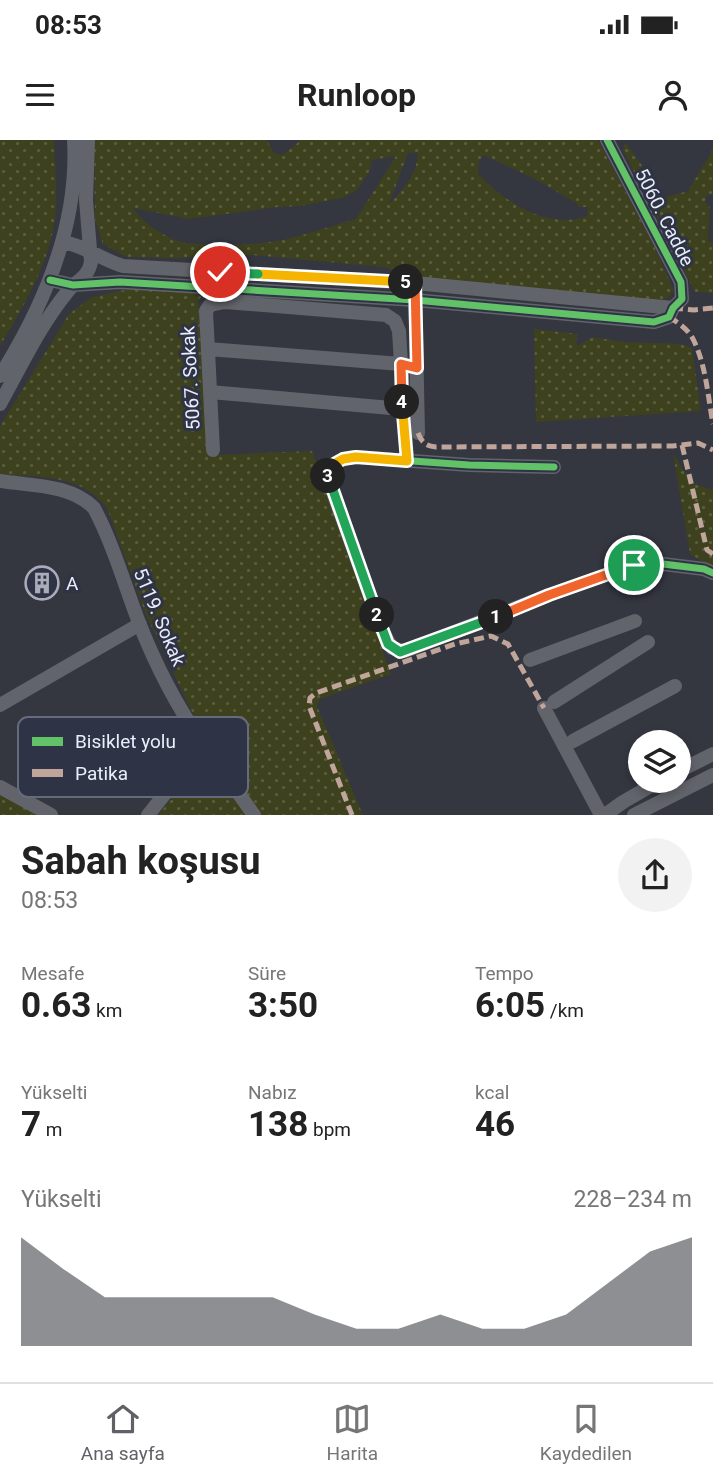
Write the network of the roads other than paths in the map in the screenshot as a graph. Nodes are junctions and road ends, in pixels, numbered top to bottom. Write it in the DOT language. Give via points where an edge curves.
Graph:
graph roads {
  1 [pos="74,140"];
  2 [pos="88,140"];
  3 [pos="607,140"];
  4 [pos="62,242"];
  5 [pos="90,252"];
  6 [pos="50,280"];
  7 [pos="415,283"];
  8 [pos="73,285"];
  9 [pos="415,300"];
  10 [pos="673,308"];
  11 [pos="208,349"];
  12 [pos="401,364"];
  13 [pos="417,368"];
  14 [pos="0,376"];
  15 [pos="210,393"];
  16 [pos="0,404"];
  17 [pos="402,409"];
  18 [pos="418,433"];
  19 [pos="213,450"];
  20 [pos="407,461"];
  21 [pos="554,467"];
  22 [pos="0,481"];
  23 [pos="713,573"];
  24 [pos="635,621"];
  25 [pos="139,624"];
  26 [pos="648,642"];
  27 [pos="530,660"];
  28 [pos="675,686"];
  29 [pos="0,705"];
  30 [pos="184,717"];
  31 [pos="573,741"];
  32 [pos="713,754"];
  33 [pos="691,765"];
  34 [pos="713,775"];
  35 [pos="0,787"];
  36 [pos="639,793"];
  37 [pos="18,797"];
  38 [pos="18,797"];
  39 [pos="162,797"];
  40 [pos="241,797"];
  41 [pos="51,815"];
  42 [pos="148,815"];
  43 [pos="254,815"];
  44 [pos="603,815"];
  45 [pos="634,815"];
  1 -- 4 [label="street" via="72,193"];
  2 -- 5 [label="street"];
  3 -- 10 [label="street, 5060. Cadde" via="681,282 682,299"];
  4 -- 5 [label="street"];
  4 -- 6 [label="street"];
  5 -- 7 [label="street" via="123,266"];
  5 -- 8 [label="street" via="89,272"];
  6 -- 8 [label="street"];
  6 -- 14 [label="street"];
  7 -- 9 [label="street"];
  7 -- 10 [label="street"];
  8 -- 9 [label="street" via="120,282"];
  8 -- 16 [label="street" via="41,330"];
  9 -- 10 [label="street" via="654,323 669,317"];
  9 -- 13 [label="street"];
  11 -- 12 [label="street"];
  11 -- 12 [label="street, 5067. Sokak" via="206,311 210,305 225,302 386,315 398,328"];
  11 -- 15 [label="street, 5067. Sokak"];
  12 -- 13 [label="street"];
  12 -- 17 [label="street"];
  13 -- 18 [label="street"];
  15 -- 17 [label="street"];
  15 -- 19 [label="street, 5067. Sokak"];
  17 -- 20 [label="street"];
  20 -- 21 [label="street"];
  20 -- 23 [label="street" via="348,457 334,464 328,475 385,638 397,651 634,565 672,565"];
  22 -- 25 [label="street, 5119. Sokak" via="65,490 94,508"];
  24 -- 27 [label="street"];
  25 -- 29 [label="street"];
  25 -- 30 [label="street, 5119. Sokak"];
  26 -- 44 [label="street" via="549,705"];
  28 -- 31 [label="street"];
  32 -- 33 [label="street"];
  34 -- 45 [label="street"];
  35 -- 37 [label="street"];
  36 -- 44 [label="street"];
  38 -- 41 [label="street"];
  39 -- 42 [label="street"];
  40 -- 43 [label="street, 5119. Sokak"];
}
